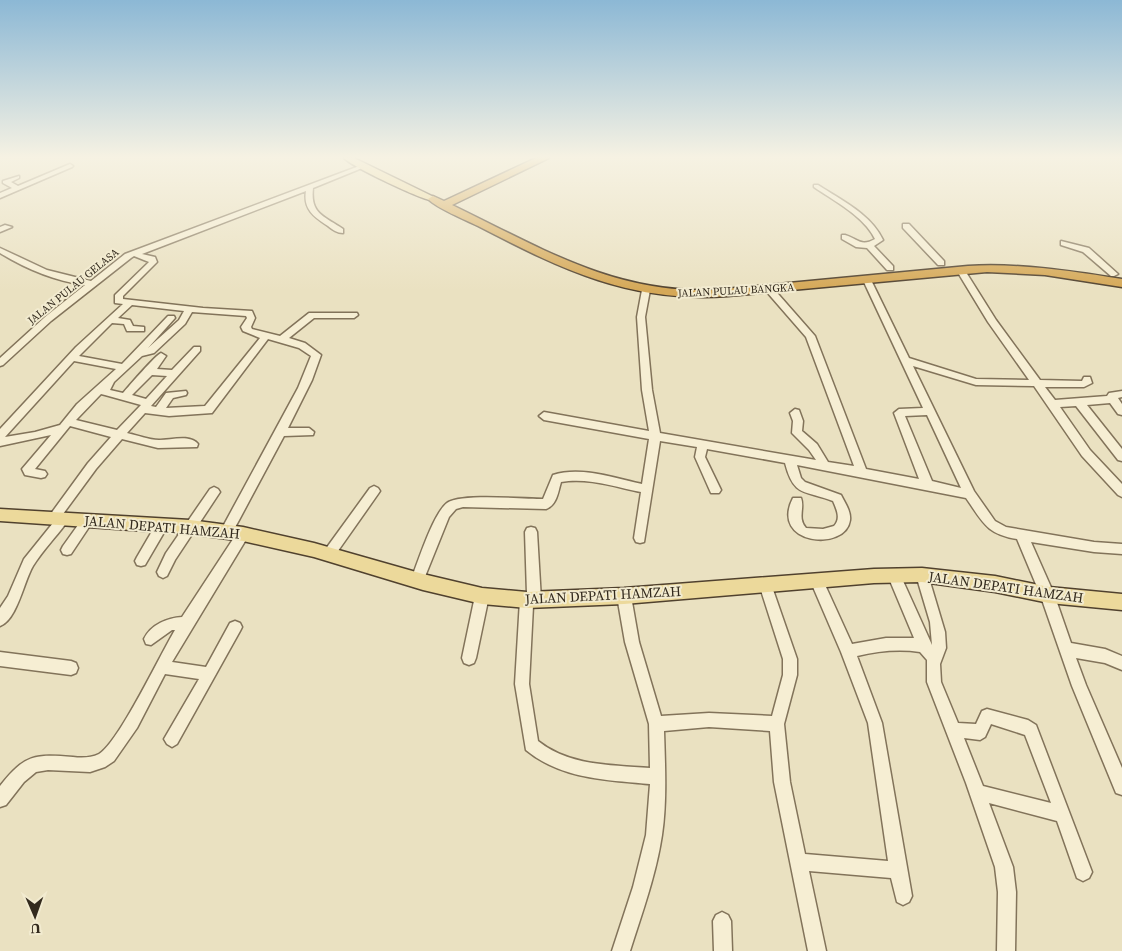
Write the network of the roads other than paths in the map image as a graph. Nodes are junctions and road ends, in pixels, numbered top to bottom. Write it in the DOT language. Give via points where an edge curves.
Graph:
graph roads {
  1 [pos="270,202"];
  2 [pos="309,202"];
  3 [pos="450,202"];
  4 [pos="452,202"];
  5 [pos="839,202"];
  6 [pos="906,226"];
  7 [pos="340,231"];
  8 [pos="845,237"];
  9 [pos="1064,243"];
  10 [pos="869,246"];
  11 [pos="0,250"];
  12 [pos="134,254"];
  13 [pos="13,257"];
  14 [pos="0,258"];
  15 [pos="941,263"];
  16 [pos="890,268"];
  17 [pos="961,270"];
  18 [pos="1119,277"];
  19 [pos="840,278"];
  20 [pos="868,280"];
  21 [pos="92,284"];
  22 [pos="768,289"];
  23 [pos="646,290"];
  24 [pos="131,302"];
  25 [pos="190,309"];
  26 [pos="354,315"];
  27 [pos="171,318"];
  28 [pos="110,320"];
  29 [pos="141,329"];
  30 [pos="265,337"];
  31 [pos="282,340"];
  32 [pos="197,349"];
  33 [pos="138,353"];
  34 [pos="161,356"];
  35 [pos="72,358"];
  36 [pos="906,360"];
  37 [pos="0,363"];
  38 [pos="122,366"];
  39 [pos="150,371"];
  40 [pos="176,374"];
  41 [pos="1087,379"];
  42 [pos="1035,383"];
  43 [pos="182,393"];
  44 [pos="126,396"];
  45 [pos="1117,396"];
  46 [pos="1080,403"];
  47 [pos="1053,404"];
  48 [pos="145,406"];
  49 [pos="159,411"];
  50 [pos="930,411"];
  51 [pos="1122,411"];
  52 [pos="795,412"];
  53 [pos="544,416"];
  54 [pos="66,425"];
  55 [pos="280,432"];
  56 [pos="309,432"];
  57 [pos="118,435"];
  58 [pos="0,436"];
  59 [pos="655,437"];
  60 [pos="0,442"];
  61 [pos="193,444"];
  62 [pos="703,445"];
  63 [pos="1122,457"];
  64 [pos="790,460"];
  65 [pos="824,465"];
  66 [pos="861,471"];
  67 [pos="41,474"];
  68 [pos="1122,475"];
  69 [pos="1107,476"];
  70 [pos="927,484"];
  71 [pos="646,489"];
  72 [pos="715,490"];
  73 [pos="374,491"];
  74 [pos="214,492"];
  75 [pos="1122,492"];
  76 [pos="970,494"];
  77 [pos="797,501"];
  78 [pos="0,515"];
  79 [pos="59,519"];
  80 [pos="88,521"];
  81 [pos="162,525"];
  82 [pos="190,527"];
  83 [pos="226,532"];
  84 [pos="532,532"];
  85 [pos="243,534"];
  86 [pos="1022,536"];
  87 [pos="640,538"];
  88 [pos="1122,549"];
  89 [pos="67,550"];
  90 [pos="329,554"];
  91 [pos="141,561"];
  92 [pos="163,572"];
  93 [pos="922,575"];
  94 [pos="894,576"];
  95 [pos="417,580"];
  96 [pos="816,580"];
  97 [pos="765,584"];
  98 [pos="1047,594"];
  99 [pos="482,596"];
  100 [pos="624,596"];
  101 [pos="530,600"];
  102 [pos="1122,602"];
  103 [pos="0,620"];
  104 [pos="187,623"];
  105 [pos="235,627"];
  106 [pos="151,640"];
  107 [pos="924,646"];
  108 [pos="1065,649"];
  109 [pos="848,651"];
  110 [pos="469,658"];
  111 [pos="934,658"];
  112 [pos="0,659"];
  113 [pos="1122,663"];
  114 [pos="161,667"];
  115 [pos="71,668"];
  116 [pos="210,674"];
  117 [pos="656,724"];
  118 [pos="777,724"];
  119 [pos="953,730"];
  120 [pos="172,739"];
  121 [pos="658,777"];
  122 [pos="1122,787"];
  123 [pos="977,792"];
  124 [pos="0,799"];
  125 [pos="1063,814"];
  126 [pos="798,862"];
  127 [pos="898,870"];
  128 [pos="1083,872"];
  129 [pos="903,896"];
  130 [pos="722,921"];
  131 [pos="621,951"];
  132 [pos="723,951"];
  133 [pos="817,951"];
  134 [pos="1006,951"];
  1 -- 12 [label="street, JALAN PULAU GELASA"];
  2 -- 7 [label="street" via="314,213"];
  3 -- 23 [label="highway, JALAN PULAU BANGKA" via="510,238 581,271"];
  4 -- 19 [label="highway, JALAN PULAU BANGKA" via="590,264 661,283 678,286"];
  5 -- 10 [label="street" via="873,230 878,240"];
  6 -- 15 [label="street"];
  8 -- 10 [label="street" via="859,245"];
  9 -- 18 [label="street" via="1086,250"];
  10 -- 16 [label="street"];
  11 -- 13 [label="street"];
  12 -- 21 [label="street, JALAN PULAU GELASA"];
  12 -- 24 [label="street" via="153,262 119,295 118,301"];
  13 -- 14 [label="street"];
  13 -- 21 [label="street" via="67,280"];
  15 -- 16 [label="highway, JALAN PULAU BANGKA"];
  15 -- 18 [label="highway, JALAN PULAU BANGKA" via="1005,260"];
  16 -- 19 [label="highway, JALAN PULAU BANGKA"];
  17 -- 18 [label="highway, JALAN PULAU BANGKA" via="1011,269"];
  17 -- 20 [label="highway, JALAN PULAU BANGKA"];
  17 -- 42 [label="street" via="984,311"];
  19 -- 20 [label="highway, JALAN PULAU BANGKA"];
  19 -- 22 [label="highway, JALAN PULAU BANGKA"];
  20 -- 36 [label="street"];
  21 -- 37 [label="street, JALAN PULAU GELASA"];
  22 -- 23 [label="highway, JALAN PULAU BANGKA" via="687,294"];
  22 -- 66 [label="street" via="810,336"];
  23 -- 59 [label="street" via="641,317"];
  24 -- 25 [label="street"];
  24 -- 28 [label="street"];
  25 -- 30 [label="street" via="249,313 251,318 246,330"];
  25 -- 33 [label="street" via="182,322 151,351"];
  26 -- 31 [label="street" via="312,315"];
  27 -- 33 [label="street"];
  28 -- 29 [label="street" via="127,322 130,328"];
  28 -- 35 [label="street"];
  30 -- 31 [label="street"];
  30 -- 49 [label="street" via="208,410"];
  31 -- 55 [label="street" via="316,355 313,368"];
  32 -- 40 [label="street"];
  33 -- 38 [label="street"];
  34 -- 39 [label="street"];
  35 -- 38 [label="street"];
  35 -- 58 [label="street"];
  36 -- 42 [label="street" via="976,382"];
  36 -- 50 [label="street"];
  38 -- 44 [label="street" via="125,368 104,391"];
  38 -- 54 [label="street"];
  39 -- 40 [label="street"];
  39 -- 44 [label="street"];
  40 -- 48 [label="street"];
  41 -- 42 [label="street" via="1084,384"];
  42 -- 47 [label="street"];
  43 -- 49 [label="street" via="170,395"];
  44 -- 48 [label="street"];
  45 -- 46 [label="street"];
  45 -- 51 [label="street"];
  46 -- 47 [label="street"];
  46 -- 63 [label="street"];
  47 -- 69 [label="street"];
  48 -- 49 [label="street"];
  48 -- 57 [label="street"];
  50 -- 70 [label="street" via="899,413"];
  50 -- 76 [label="street"];
  52 -- 65 [label="street" via="797,433 807,439"];
  53 -- 59 [label="street"];
  54 -- 57 [label="street"];
  54 -- 60 [label="street" via="35,436"];
  54 -- 67 [label="street" via="28,469"];
  55 -- 56 [label="street"];
  55 -- 83 [label="street"];
  57 -- 61 [label="street" via="158,444"];
  57 -- 79 [label="street" via="87,473"];
  59 -- 62 [label="street"];
  59 -- 71 [label="street"];
  62 -- 64 [label="street"];
  62 -- 72 [label="street" via="700,457"];
  64 -- 65 [label="street"];
  64 -- 77 [label="street" via="793,477 804,488 837,498 845,515 840,531 833,534 803,532 795,522"];
  65 -- 66 [label="street"];
  66 -- 70 [label="street"];
  68 -- 69 [label="street"];
  69 -- 75 [label="street"];
  70 -- 76 [label="street"];
  71 -- 87 [label="street"];
  71 -- 95 [label="street" via="562,476 553,484 552,497 546,504 463,502 452,505 444,514"];
  73 -- 90 [label="street"];
  74 -- 82 [label="street"];
  76 -- 86 [label="street" via="991,524 1003,532"];
  78 -- 79 [label="main road, JALAN DEPATI HAMZAH"];
  79 -- 80 [label="main road, JALAN DEPATI HAMZAH"];
  79 -- 103 [label="street" via="28,563"];
  80 -- 81 [label="main road, JALAN DEPATI HAMZAH"];
  80 -- 89 [label="street"];
  81 -- 82 [label="main road, JALAN DEPATI HAMZAH"];
  81 -- 91 [label="street"];
  82 -- 83 [label="main road, JALAN DEPATI HAMZAH"];
  82 -- 92 [label="street"];
  83 -- 85 [label="main road, JALAN DEPATI HAMZAH"];
  84 -- 101 [label="street"];
  85 -- 90 [label="main road, JALAN DEPATI HAMZAH"];
  85 -- 104 [label="street"];
  86 -- 88 [label="street"];
  86 -- 98 [label="street"];
  90 -- 95 [label="main road, JALAN DEPATI HAMZAH"];
  93 -- 94 [label="main road, JALAN DEPATI HAMZAH"];
  93 -- 98 [label="main road, JALAN DEPATI HAMZAH"];
  93 -- 111 [label="street" via="939,640"];
  94 -- 96 [label="main road, JALAN DEPATI HAMZAH"];
  94 -- 107 [label="street"];
  95 -- 99 [label="main road, JALAN DEPATI HAMZAH"];
  96 -- 97 [label="main road, JALAN DEPATI HAMZAH"];
  96 -- 109 [label="street"];
  97 -- 100 [label="main road, JALAN DEPATI HAMZAH"];
  97 -- 118 [label="street" via="790,659 790,675"];
  98 -- 102 [label="main road, JALAN DEPATI HAMZAH"];
  98 -- 108 [label="street"];
  99 -- 101 [label="main road, JALAN DEPATI HAMZAH"];
  99 -- 110 [label="street"];
  100 -- 101 [label="main road, JALAN DEPATI HAMZAH"];
  100 -- 117 [label="street" via="632,642"];
  101 -- 121 [label="street" via="522,684 530,745 562,764"];
  104 -- 106 [label="street" via="168,624"];
  104 -- 114 [label="street"];
  105 -- 116 [label="street"];
  107 -- 109 [label="street" via="904,642"];
  107 -- 111 [label="street"];
  108 -- 113 [label="street" via="1105,656"];
  108 -- 122 [label="street"];
  109 -- 127 [label="street" via="875,723"];
  111 -- 119 [label="street" via="934,682"];
  112 -- 115 [label="street"];
  114 -- 116 [label="street"];
  114 -- 124 [label="street" via="137,715 109,756 85,766 44,763 31,766"];
  116 -- 120 [label="street"];
  117 -- 118 [label="street" via="709,720"];
  117 -- 121 [label="street"];
  118 -- 126 [label="street" via="782,782"];
  119 -- 123 [label="street"];
  119 -- 125 [label="street" via="980,732 987,716 1028,726"];
  121 -- 131 [label="street" via="654,835 642,887"];
  123 -- 125 [label="street"];
  123 -- 134 [label="street" via="1006,879"];
  125 -- 128 [label="street"];
  126 -- 127 [label="street"];
  126 -- 133 [label="street"];
  127 -- 129 [label="street"];
  130 -- 132 [label="street"];
}
